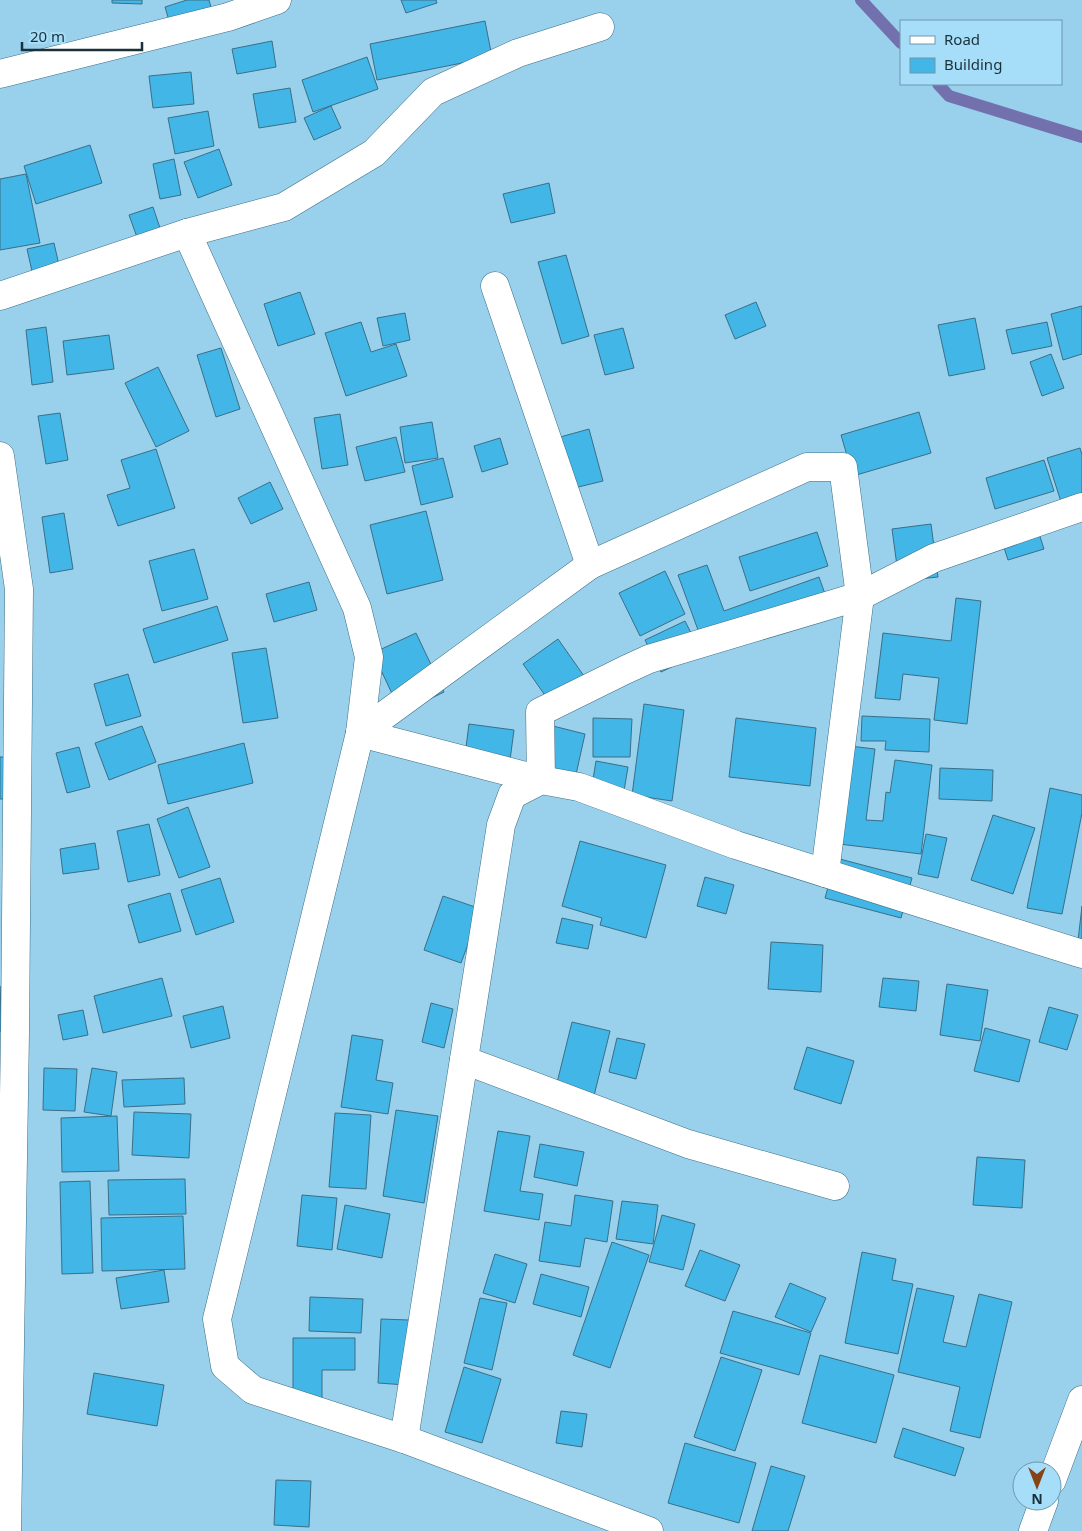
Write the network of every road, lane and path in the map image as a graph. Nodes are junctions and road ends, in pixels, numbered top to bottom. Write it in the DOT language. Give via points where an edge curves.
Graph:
graph roads {
  1 [pos="277,0"];
  2 [pos="600,27"];
  3 [pos="0,74"];
  4 [pos="187,233"];
  5 [pos="495,286"];
  6 [pos="0,296"];
  7 [pos="0,456"];
  8 [pos="1082,507"];
  9 [pos="590,565"];
  10 [pos="10,586"];
  11 [pos="860,596"];
  12 [pos="360,733"];
  13 [pos="541,780"];
  14 [pos="825,873"];
  15 [pos="1082,954"];
  16 [pos="8,1030"];
  17 [pos="464,1060"];
  18 [pos="835,1186"];
  19 [pos="1082,1400"];
  20 [pos="404,1439"];
  21 [pos="1059,1461"];
  22 [pos="1040,1511"];
  23 [pos="7,1531"];
  24 [pos="649,1531"];
  25 [pos="1033,1531"];
  1 -- 3 [label="street" via="228,17"];
  2 -- 4 [label="street" via="518,53 433,92 374,153 284,207"];
  4 -- 6 [label="street"];
  4 -- 12 [label="street" via="357,608 369,657"];
  5 -- 9 [label="street"];
  7 -- 10 [label="street"];
  8 -- 11 [label="street" via="934,558"];
  9 -- 11 [label="street" via="807,467 843,467"];
  9 -- 12 [label="street"];
  10 -- 16 [label="street"];
  11 -- 13 [label="street" via="650,659 540,712"];
  11 -- 14 [label="street"];
  12 -- 13 [label="street"];
  12 -- 20 [label="street" via="217,1319 224,1366 253,1390"];
  13 -- 14 [label="street" via="579,787 736,845"];
  13 -- 17 [label="street" via="512,795 502,825"];
  14 -- 15 [label="street"];
  16 -- 23 [label="street"];
  17 -- 18 [label="street" via="688,1144"];
  17 -- 20 [label="street"];
  19 -- 21 [label="street"];
  20 -- 24 [label="street"];
  22 -- 25 [label="street"];
}
